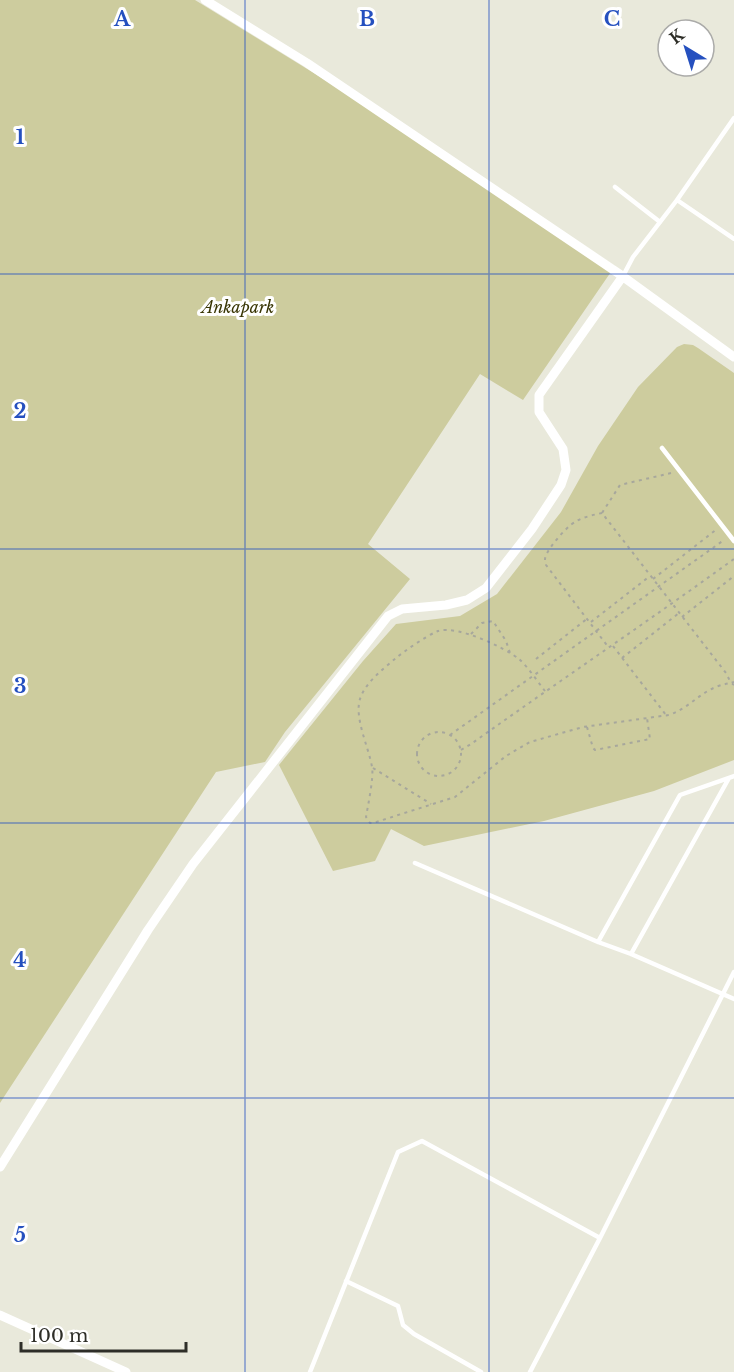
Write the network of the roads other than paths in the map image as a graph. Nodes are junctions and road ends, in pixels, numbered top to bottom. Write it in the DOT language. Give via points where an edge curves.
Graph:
graph roads {
  1 [pos="205,0"];
  2 [pos="734,118"];
  3 [pos="615,187"];
  4 [pos="677,200"];
  5 [pos="660,222"];
  6 [pos="734,240"];
  7 [pos="623,276"];
  8 [pos="734,357"];
  9 [pos="662,448"];
  10 [pos="732,538"];
  11 [pos="731,777"];
  12 [pos="415,863"];
  13 [pos="598,942"];
  14 [pos="631,954"];
  15 [pos="734,972"];
  16 [pos="723,994"];
  17 [pos="734,999"];
  18 [pos="0,1167"];
  19 [pos="600,1239"];
  20 [pos="345,1281"];
  21 [pos="0,1315"];
  22 [pos="126,1372"];
  23 [pos="310,1372"];
  24 [pos="481,1372"];
  25 [pos="530,1372"];
  1 -- 7 [label="street" via="307,63"];
  2 -- 4 [label="lane"];
  3 -- 5 [label="lane"];
  4 -- 5 [label="lane"];
  4 -- 6 [label="lane"];
  5 -- 7 [label="lane" via="633,256"];
  7 -- 8 [label="street"];
  7 -- 18 [label="street" via="539,396 539,412 563,449 566,470 532,529 486,588 467,600 402,609 388,616 193,864"];
  9 -- 10 [label="lane"];
  11 -- 13 [label="lane" via="680,795"];
  11 -- 14 [label="lane"];
  12 -- 13 [label="lane"];
  13 -- 14 [label="lane"];
  14 -- 16 [label="lane"];
  15 -- 16 [label="lane"];
  16 -- 17 [label="lane"];
  16 -- 19 [label="lane"];
  19 -- 20 [label="lane" via="422,1141 398,1152"];
  19 -- 25 [label="lane"];
  20 -- 23 [label="lane"];
  20 -- 24 [label="lane" via="398,1306 408,1330"];
  21 -- 22 [label="street"];
}
